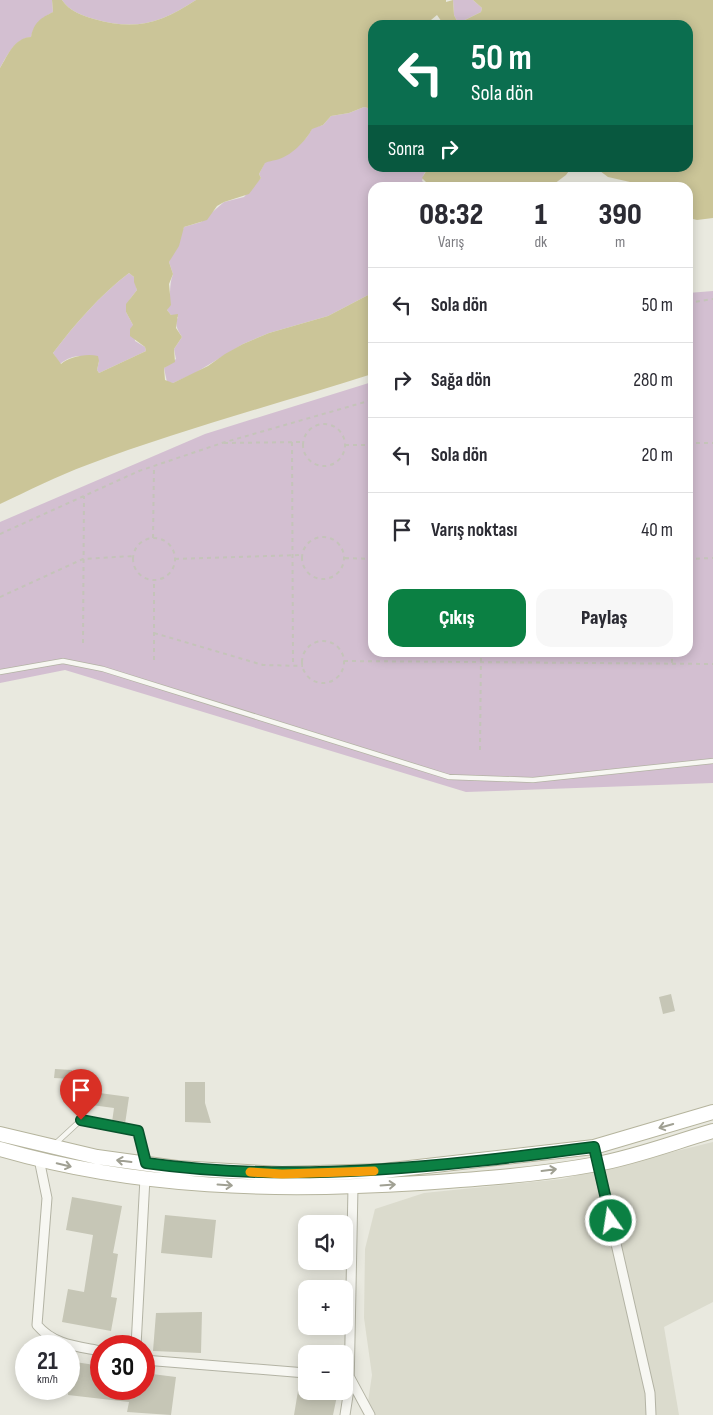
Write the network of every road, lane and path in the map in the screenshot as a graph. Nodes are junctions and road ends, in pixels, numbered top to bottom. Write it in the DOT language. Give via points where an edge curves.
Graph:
graph roads {
  1 [pos="713,299"];
  2 [pos="693,302"];
  3 [pos="368,401"];
  4 [pos="292,442"];
  5 [pos="303,442"];
  6 [pos="222,443"];
  7 [pos="713,443"];
  8 [pos="693,444"];
  9 [pos="345,445"];
  10 [pos="368,445"];
  11 [pos="154,466"];
  12 [pos="84,496"];
  13 [pos="0,534"];
  14 [pos="154,538"];
  15 [pos="302,555"];
  16 [pos="134,556"];
  17 [pos="292,557"];
  18 [pos="175,558"];
  19 [pos="344,558"];
  20 [pos="713,558"];
  21 [pos="84,559"];
  22 [pos="368,559"];
  23 [pos="693,559"];
  24 [pos="154,580"];
  25 [pos="0,597"];
  26 [pos="154,633"];
  27 [pos="83,643"];
  28 [pos="481,657"];
  29 [pos="672,657"];
  30 [pos="154,660"];
  31 [pos="344,662"];
  32 [pos="480,663"];
  33 [pos="672,663"];
  34 [pos="713,664"];
  35 [pos="293,666"];
  36 [pos="303,666"];
  37 [pos="0,672"];
  38 [pos="480,750"];
  39 [pos="713,761"];
  40 [pos="713,1112"];
  41 [pos="713,1131"];
  42 [pos="0,1134"];
  43 [pos="52,1147"];
  44 [pos="594,1147"];
  45 [pos="0,1149"];
  46 [pos="39,1159"];
  47 [pos="146,1163"];
  48 [pos="598,1164"];
  49 [pos="144,1178"];
  50 [pos="353,1187"];
  51 [pos="137,1335"];
  52 [pos="348,1345"];
  53 [pos="90,1349"];
  54 [pos="155,1361"];
  55 [pos="298,1372"];
  56 [pos="353,1386"];
  57 [pos="346,1400"];
  58 [pos="345,1415"];
  59 [pos="370,1415"];
  60 [pos="651,1415"];
  1 -- 2 [label="path"];
  3 -- 6 [label="path"];
  4 -- 5 [label="path"];
  4 -- 6 [label="path"];
  4 -- 17 [label="path"];
  5 -- 9 [label="path" via="310,430 323,425 336,428"];
  5 -- 9 [label="path" via="306,456 323,466 336,462"];
  6 -- 11 [label="path"];
  7 -- 8 [label="path"];
  9 -- 10 [label="path"];
  11 -- 12 [label="path"];
  11 -- 14 [label="path"];
  12 -- 13 [label="path"];
  12 -- 21 [label="path"];
  14 -- 16 [label="path" via="140,544"];
  14 -- 18 [label="path" via="166,542"];
  15 -- 17 [label="path"];
  15 -- 19 [label="path" via="309,543 322,537 340,545"];
  15 -- 19 [label="path" via="305,569 322,579 335,575"];
  16 -- 21 [label="path"];
  16 -- 24 [label="path" via="136,570"];
  17 -- 18 [label="path"];
  17 -- 35 [label="path"];
  18 -- 24 [label="path" via="171,571"];
  19 -- 22 [label="path"];
  20 -- 23 [label="path"];
  21 -- 25 [label="path"];
  21 -- 27 [label="path"];
  24 -- 26 [label="path"];
  26 -- 30 [label="path"];
  26 -- 35 [label="path" via="263,665"];
  28 -- 32 [label="path"];
  29 -- 33 [label="path"];
  31 -- 32 [label="path"];
  31 -- 36 [label="path" via="335,679 323,683 310,678"];
  31 -- 36 [label="path" via="335,644 322,641 315,642 305,652"];
  32 -- 33 [label="path"];
  32 -- 38 [label="path"];
  33 -- 34 [label="path"];
  35 -- 36 [label="path"];
  37 -- 39 [label="lane" via="63,661 103,668 449,777 533,780"];
  40 -- 44 [label="main road, one-way"];
  41 -- 48 [label="main road"];
  42 -- 43 [label="main road"];
  47 -- 43 [label="main road, one-way"];
  43 -- 47 [label="lane" via="81,1120 138,1131"];
  44 -- 47 [label="main road" via="384,1171 282,1174"];
  44 -- 48 [label="street"];
  45 -- 46 [label="main road"];
  46 -- 49 [label="main road, one-way"];
  46 -- 53 [label="street" via="47,1198 37,1325 47,1336 65,1344"];
  50 -- 48 [label="main road, one-way" via="484,1179"];
  48 -- 60 [label="street" via="650,1393"];
  49 -- 50 [label="main road, one-way" via="282,1189"];
  49 -- 51 [label="street"];
  50 -- 52 [label="street"];
  54 -- 55 [label="street"];
  56 -- 59 [label="street"];
  57 -- 58 [label="street"];
}
